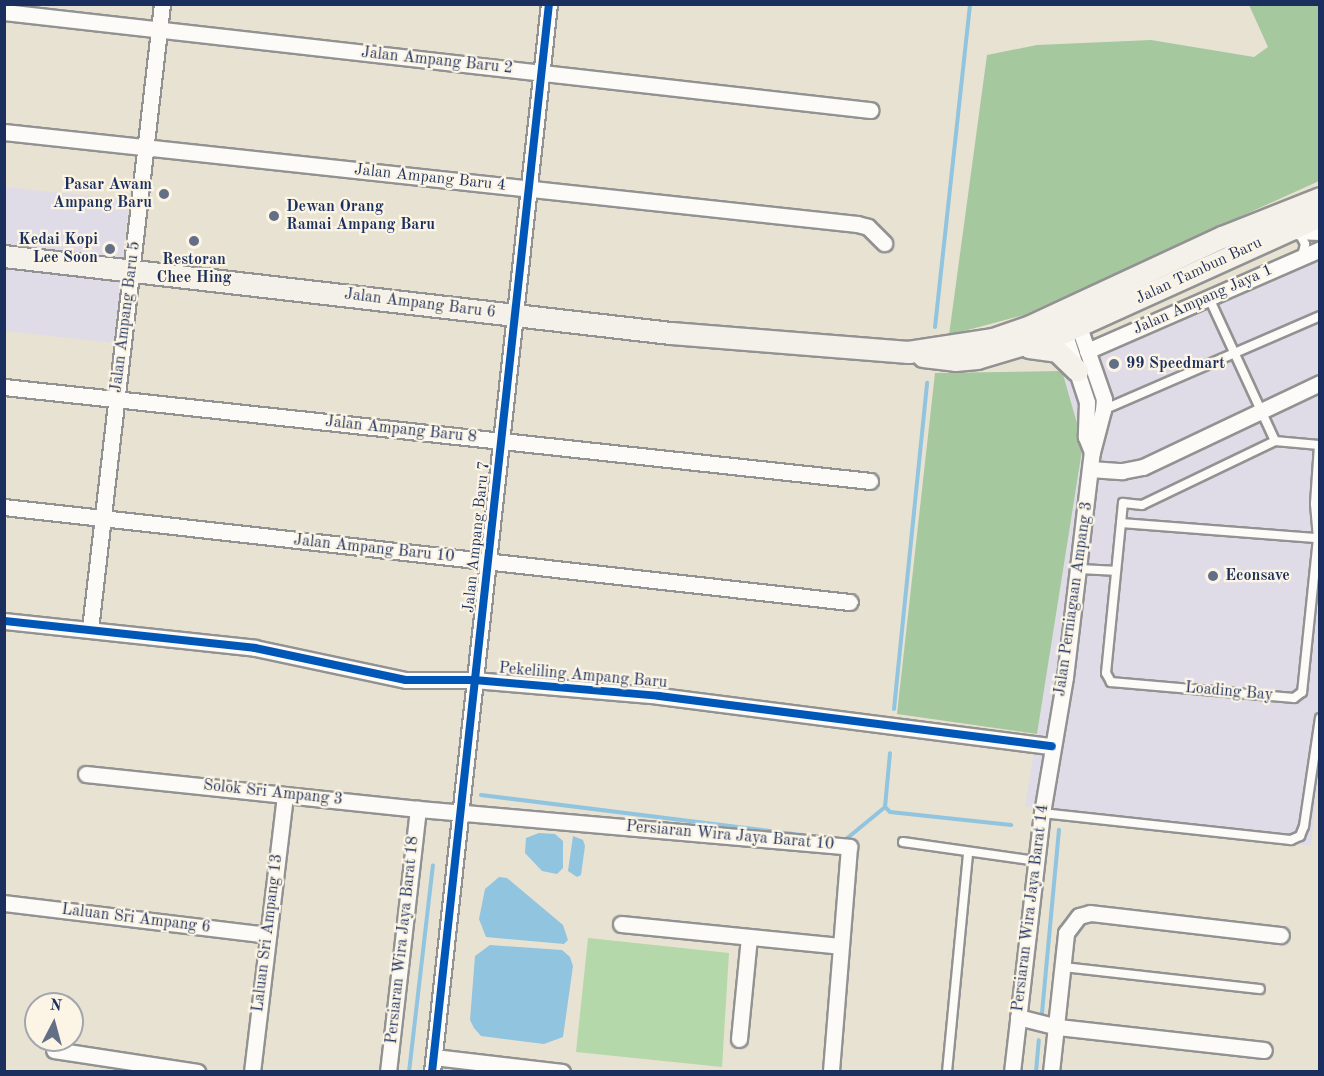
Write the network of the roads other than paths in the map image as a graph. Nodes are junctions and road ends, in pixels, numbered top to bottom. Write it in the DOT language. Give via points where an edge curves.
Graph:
graph roads {
  1 [pos="162,4"];
  2 [pos="549,4"];
  3 [pos="4,12"];
  4 [pos="159,30"];
  5 [pos="541,73"];
  6 [pos="870,110"];
  7 [pos="4,132"];
  8 [pos="146,147"];
  9 [pos="528,189"];
  10 [pos="1320,198"];
  11 [pos="1320,216"];
  12 [pos="1291,231"];
  13 [pos="1320,232"];
  14 [pos="884,243"];
  15 [pos="1320,249"];
  16 [pos="4,256"];
  17 [pos="1301,257"];
  18 [pos="132,270"];
  19 [pos="1121,287"];
  20 [pos="1209,298"];
  21 [pos="512,315"];
  22 [pos="1320,316"];
  23 [pos="1070,328"];
  24 [pos="958,345"];
  25 [pos="1012,349"];
  26 [pos="1087,351"];
  27 [pos="908,352"];
  28 [pos="1235,352"];
  29 [pos="1077,370"];
  30 [pos="1320,384"];
  31 [pos="4,387"];
  32 [pos="117,399"];
  33 [pos="1104,410"];
  34 [pos="1260,412"];
  35 [pos="500,441"];
  36 [pos="1275,441"];
  37 [pos="1092,452"];
  38 [pos="1090,469"];
  39 [pos="870,481"];
  40 [pos="4,507"];
  41 [pos="103,518"];
  42 [pos="1121,523"];
  43 [pos="1318,538"];
  44 [pos="489,562"];
  45 [pos="1079,569"];
  46 [pos="1114,571"];
  47 [pos="850,602"];
  48 [pos="4,621"];
  49 [pos="90,629"];
  50 [pos="474,680"];
  51 [pos="1320,718"];
  52 [pos="1052,746"];
  53 [pos="86,774"];
  54 [pos="285,795"];
  55 [pos="418,809"];
  56 [pos="459,810"];
  57 [pos="1042,813"];
  58 [pos="903,842"];
  59 [pos="968,853"];
  60 [pos="1036,861"];
  61 [pos="4,903"];
  62 [pos="621,924"];
  63 [pos="268,935"];
  64 [pos="1281,935"];
  65 [pos="749,937"];
  66 [pos="840,946"];
  67 [pos="1063,967"];
  68 [pos="1260,989"];
  69 [pos="1018,1017"];
  70 [pos="1058,1027"];
  71 [pos="739,1039"];
  72 [pos="1264,1050"];
  73 [pos="68,1052"];
  74 [pos="433,1064"];
  75 [pos="197,1071"];
  76 [pos="252,1071"];
  77 [pos="388,1071"];
  78 [pos="562,1071"];
  79 [pos="831,1071"];
  80 [pos="947,1071"];
  81 [pos="1012,1071"];
  82 [pos="1051,1071"];
  1 -- 4 [label="street, Jalan Ampang Baru 5"];
  2 -- 5 [label="street, Jalan Ampang Baru 7"];
  3 -- 4 [label="street, Jalan Ampang Baru 2"];
  4 -- 5 [label="street, Jalan Ampang Baru 2"];
  4 -- 8 [label="street, Jalan Ampang Baru 5"];
  5 -- 6 [label="street, Jalan Ampang Baru 2"];
  5 -- 9 [label="street, Jalan Ampang Baru 7"];
  7 -- 8 [label="street, Jalan Ampang Baru 4"];
  8 -- 9 [label="street, Jalan Ampang Baru 4"];
  8 -- 18 [label="street, Jalan Ampang Baru 5"];
  9 -- 14 [label="street, Jalan Ampang Baru 4" via="857,224 868,227"];
  9 -- 21 [label="street, Jalan Ampang Baru 7"];
  10 -- 19 [label="main road, Jalan Tambun Baru" via="1222,237"];
  11 -- 12 [label="main road, Jalan Tambun Baru"];
  12 -- 13 [label="street"];
  12 -- 17 [label="lane" via="1305,244"];
  12 -- 23 [label="main road, Jalan Tambun Baru"];
  15 -- 17 [label="street, Jalan Ampang Jaya 1"];
  16 -- 18 [label="main road, Jalan Ampang Baru 6"];
  17 -- 20 [label="street, Jalan Ampang Jaya 1"];
  18 -- 21 [label="main road, Jalan Ampang Baru 6"];
  18 -- 32 [label="street, Jalan Ampang Baru 5"];
  19 -- 23 [label="main road"];
  19 -- 24 [label="main road, Jalan Ampang Baru 6" via="1030,326"];
  20 -- 26 [label="street, Jalan Ampang Jaya 1"];
  20 -- 28 [label="lane"];
  21 -- 27 [label="main road, Jalan Ampang Baru 6" via="805,346"];
  21 -- 35 [label="street, Jalan Ampang Baru 7"];
  22 -- 28 [label="lane"];
  23 -- 24 [label="main road" via="1053,324 983,347"];
  23 -- 25 [label="main road, Jalan Ampang Baru 6"];
  23 -- 26 [label="street, Jalan Perniagaan Ampang 3"];
  23 -- 29 [label="street, Jalan Perniagaan Ampang 3"];
  24 -- 27 [label="main road, Jalan Ampang Baru 6"];
  25 -- 27 [label="main road, Jalan Ampang Baru 6" via="955,360"];
  25 -- 29 [label="main road" via="1039,346 1057,351"];
  26 -- 33 [label="street, Jalan Perniagaan Ampang 3" via="1104,399"];
  28 -- 33 [label="lane"];
  28 -- 34 [label="lane"];
  29 -- 37 [label="street, Jalan Perniagaan Ampang 3" via="1087,402 1086,437"];
  30 -- 34 [label="street"];
  31 -- 32 [label="street, Jalan Ampang Baru 8"];
  32 -- 35 [label="street, Jalan Ampang Baru 8"];
  32 -- 41 [label="street, Jalan Ampang Baru 5"];
  33 -- 37 [label="street, Jalan Perniagaan Ampang 3"];
  34 -- 36 [label="lane"];
  34 -- 38 [label="street" via="1143,467 1122,471"];
  35 -- 39 [label="street, Jalan Ampang Baru 8"];
  35 -- 44 [label="street, Jalan Ampang Baru 7"];
  36 -- 42 [label="lane" via="1142,505 1123,503"];
  36 -- 43 [label="lane" via="1319,445 1315,504"];
  37 -- 38 [label="street, Jalan Perniagaan Ampang 3"];
  38 -- 45 [label="street, Jalan Perniagaan Ampang 3"];
  40 -- 41 [label="street, Jalan Ampang Baru 10"];
  41 -- 44 [label="street, Jalan Ampang Baru 10"];
  41 -- 49 [label="street, Jalan Ampang Baru 5"];
  42 -- 43 [label="lane"];
  42 -- 46 [label="lane"];
  43 -- 46 [label="lane, Loading Bay" via="1302,692 1294,698 1111,682 1106,673"];
  44 -- 47 [label="street, Jalan Ampang Baru 10"];
  44 -- 50 [label="street, Jalan Ampang Baru 7"];
  45 -- 46 [label="lane"];
  45 -- 52 [label="street, Jalan Perniagaan Ampang 3"];
  48 -- 49 [label="street, Pekeliling Ampang Baru"];
  49 -- 50 [label="street, Pekeliling Ampang Baru" via="255,648 406,680"];
  50 -- 52 [label="street, Pekeliling Ampang Baru" via="659,696"];
  50 -- 56 [label="street, Jalan Ampang Baru 7"];
  51 -- 57 [label="lane" via="1304,826 1300,836 1291,840"];
  52 -- 57 [label="street, Persiaran Wira Jaya Barat 14"];
  53 -- 54 [label="street, Solok Sri Ampang 3"];
  54 -- 55 [label="street, Solok Sri Ampang 3"];
  54 -- 63 [label="street, Laluan Sri Ampang 13"];
  55 -- 56 [label="street, Solok Sri Ampang 3"];
  55 -- 77 [label="street, Persiaran Wira Jaya Barat 18"];
  56 -- 66 [label="street, Persiaran Wira Jaya Barat 10" via="849,847"];
  56 -- 74 [label="street, Jalan Ampang Baru 7"];
  57 -- 60 [label="street, Persiaran Wira Jaya Barat 14"];
  58 -- 59 [label="lane"];
  59 -- 60 [label="lane"];
  59 -- 80 [label="lane"];
  60 -- 69 [label="street, Persiaran Wira Jaya Barat 14"];
  61 -- 63 [label="street, Laluan Sri Ampang 6"];
  62 -- 65 [label="street"];
  63 -- 76 [label="street, Laluan Sri Ampang 13"];
  64 -- 67 [label="street" via="1090,913 1071,922"];
  65 -- 66 [label="street"];
  65 -- 71 [label="street"];
  66 -- 79 [label="street, Persiaran Wira Jaya Barat 10"];
  67 -- 68 [label="lane"];
  67 -- 70 [label="street"];
  69 -- 70 [label="street"];
  69 -- 81 [label="street, Persiaran Wira Jaya Barat 14"];
  70 -- 72 [label="street"];
  70 -- 82 [label="street"];
  73 -- 75 [label="street"];
  74 -- 78 [label="street"];
}
